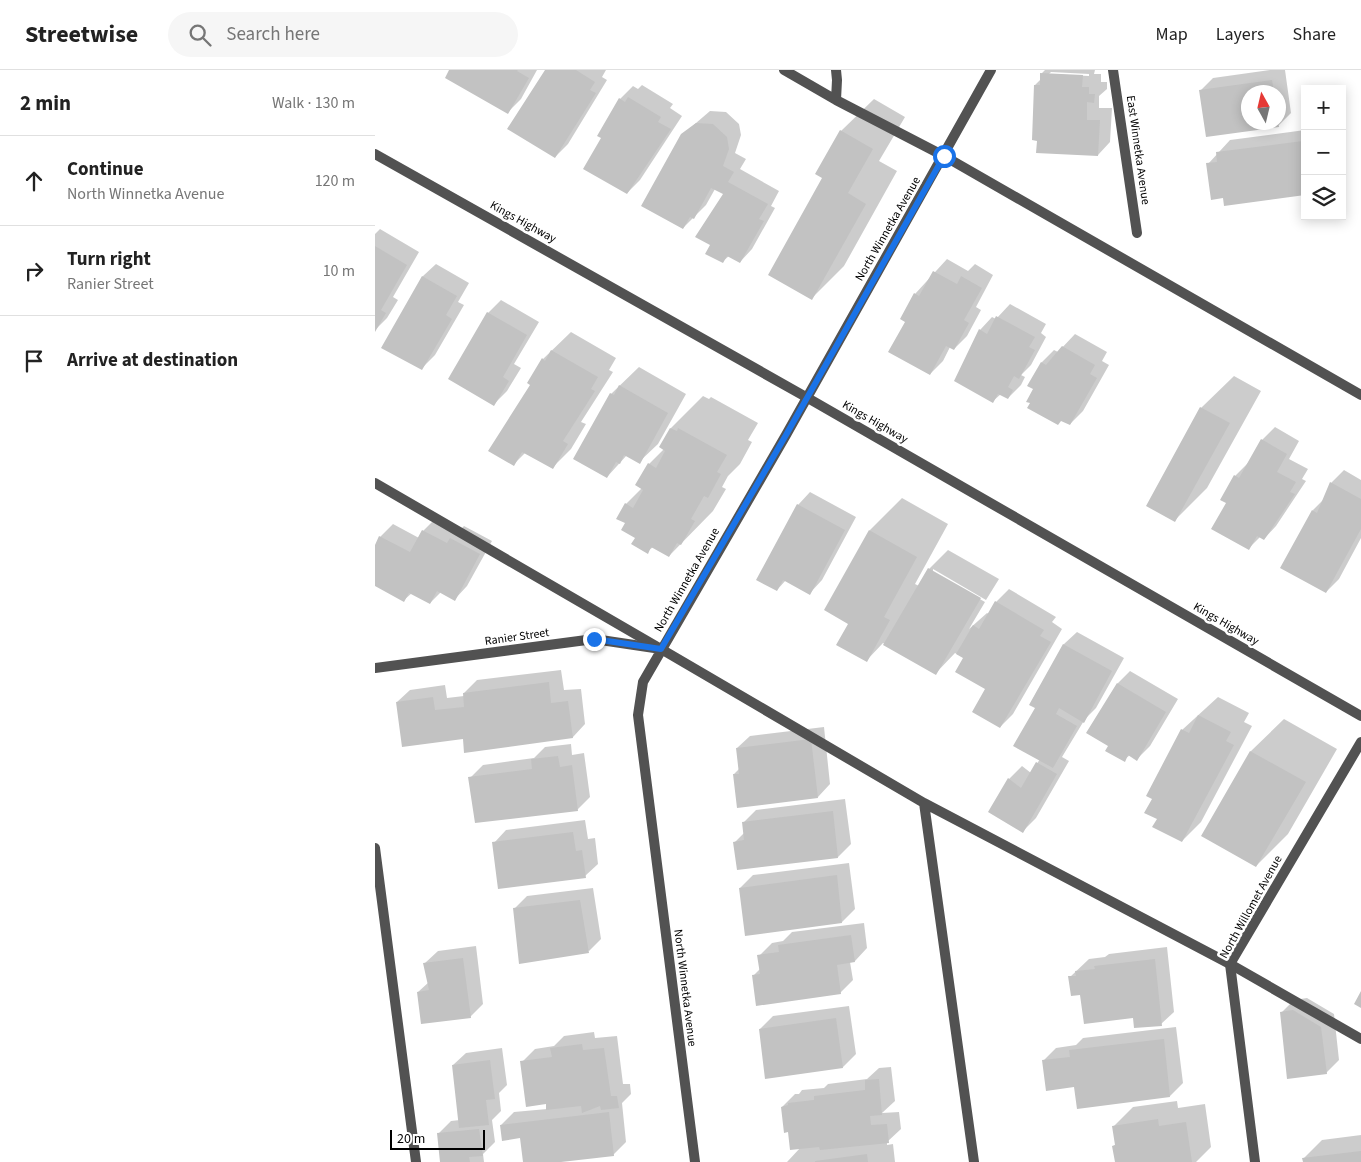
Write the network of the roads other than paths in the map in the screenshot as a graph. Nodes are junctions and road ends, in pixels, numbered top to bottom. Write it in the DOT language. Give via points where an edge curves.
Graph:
graph roads {
  1 [pos="785,70"];
  2 [pos="836,70"];
  3 [pos="991,70"];
  4 [pos="1113,70"];
  5 [pos="836,100"];
  6 [pos="375,154"];
  7 [pos="944,156"];
  8 [pos="1137,234"];
  9 [pos="1361,395"];
  10 [pos="806,397"];
  11 [pos="375,483"];
  12 [pos="661,649"];
  13 [pos="375,668"];
  14 [pos="1361,716"];
  15 [pos="1361,742"];
  16 [pos="924,803"];
  17 [pos="375,848"];
  18 [pos="1230,964"];
  19 [pos="1361,1039"];
  20 [pos="416,1162"];
  21 [pos="695,1162"];
  22 [pos="974,1162"];
  23 [pos="1255,1162"];
  1 -- 5 [label="street"];
  2 -- 5 [label="street"];
  3 -- 7 [label="street, North Winnetka Avenue"];
  4 -- 8 [label="street, East Winnetka Avenue"];
  5 -- 7 [label="street"];
  6 -- 10 [label="street, Kings Highway"];
  7 -- 9 [label="street"];
  7 -- 10 [label="street, North Winnetka Avenue"];
  10 -- 12 [label="street, North Winnetka Avenue"];
  10 -- 14 [label="street, Kings Highway"];
  11 -- 12 [label="street"];
  12 -- 13 [label="street, Ranier Street" via="594,639"];
  12 -- 16 [label="street"];
  12 -- 21 [label="street, North Winnetka Avenue" via="643,682 638,715"];
  15 -- 18 [label="street, North Willomet Avenue"];
  16 -- 18 [label="street"];
  16 -- 22 [label="street"];
  17 -- 20 [label="street"];
  18 -- 19 [label="street"];
  18 -- 23 [label="street, North Willomet Avenue"];
}
